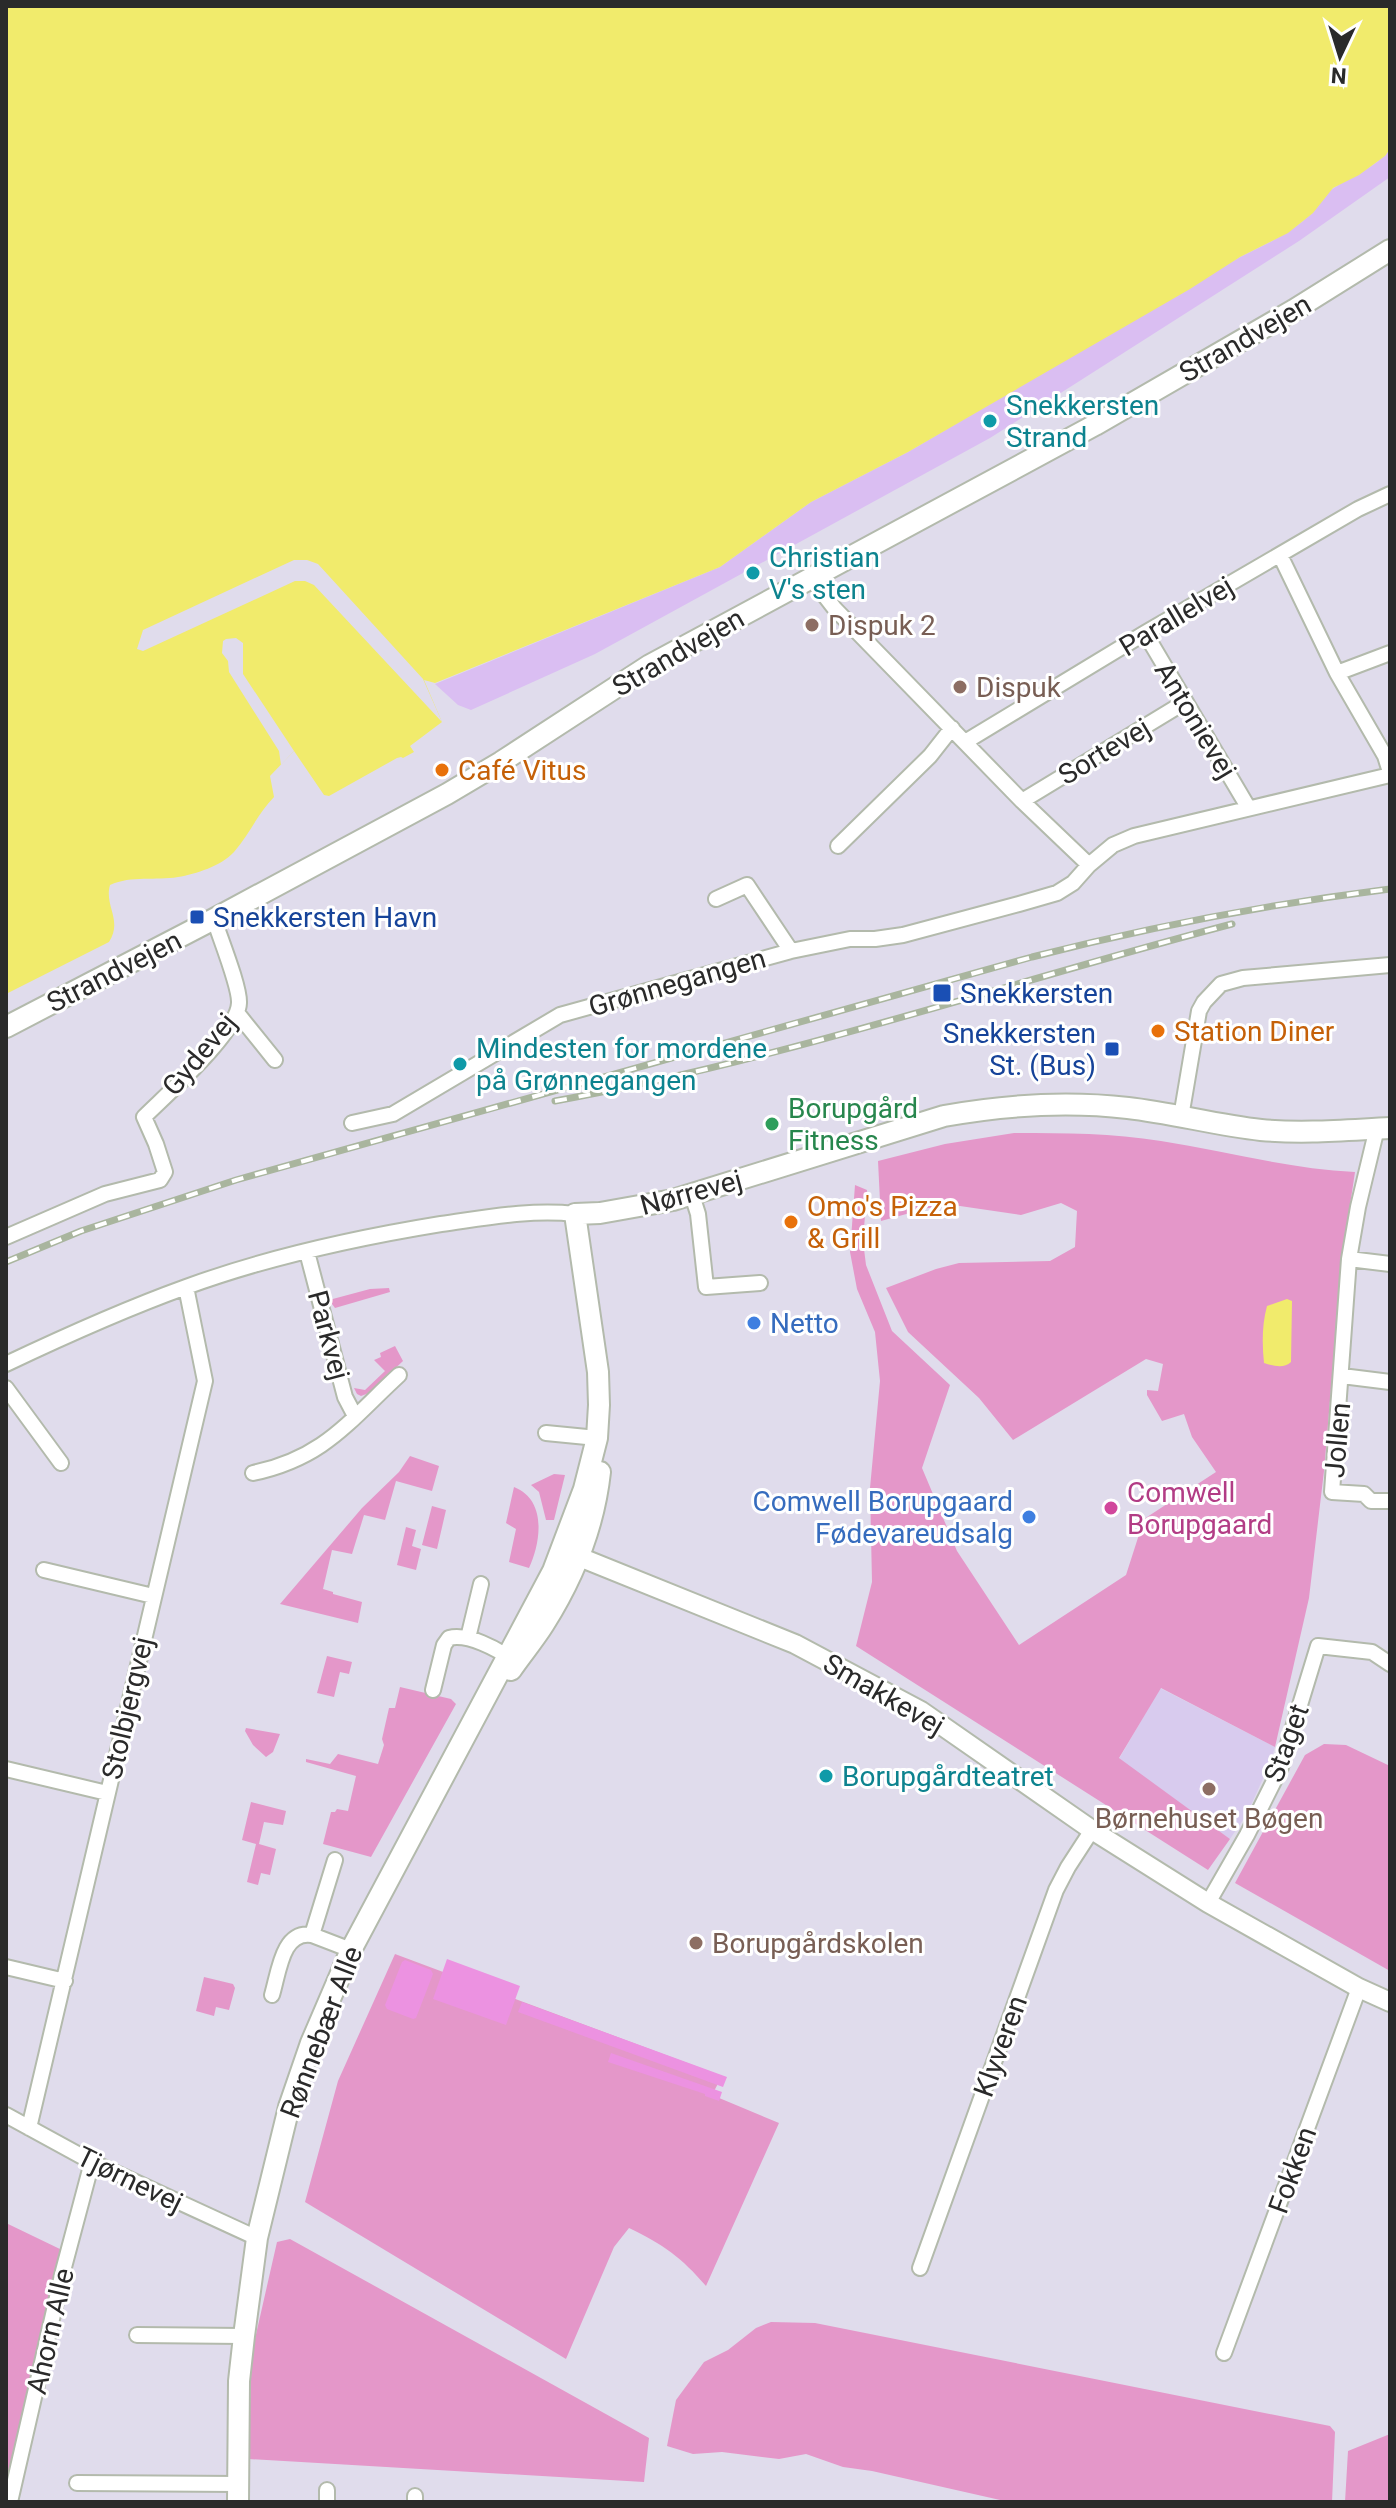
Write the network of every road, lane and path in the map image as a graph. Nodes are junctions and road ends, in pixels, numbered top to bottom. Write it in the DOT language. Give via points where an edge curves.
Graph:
graph roads {
  1 [pos="1390,250"];
  2 [pos="1390,494"];
  3 [pos="1280,555"];
  4 [pos="811,578"];
  5 [pos="1145,633"];
  6 [pos="1390,653"];
  7 [pos="1337,673"];
  8 [pos="1185,702"];
  9 [pos="952,728"];
  10 [pos="965,742"];
  11 [pos="1390,774"];
  12 [pos="1022,801"];
  13 [pos="1248,807"];
  14 [pos="838,846"];
  15 [pos="1089,865"];
  16 [pos="716,899"];
  17 [pos="214,919"];
  18 [pos="791,951"];
  19 [pos="1390,965"];
  20 [pos="238,1014"];
  21 [pos="6,1027"];
  22 [pos="275,1060"];
  23 [pos="1181,1117"];
  24 [pos="352,1123"];
  25 [pos="1384,1128"];
  26 [pos="692,1195"];
  27 [pos="575,1214"];
  28 [pos="6,1237"];
  29 [pos="307,1252"];
  30 [pos="1349,1259"];
  31 [pos="1390,1264"];
  32 [pos="760,1283"];
  33 [pos="186,1287"];
  34 [pos="6,1364"];
  35 [pos="399,1375"];
  36 [pos="1342,1376"];
  37 [pos="1390,1382"];
  38 [pos="6,1388"];
  39 [pos="355,1416"];
  40 [pos="546,1433"];
  41 [pos="597,1438"];
  42 [pos="61,1463"];
  43 [pos="253,1473"];
  44 [pos="1390,1501"];
  45 [pos="570,1553"];
  46 [pos="44,1570"];
  47 [pos="481,1584"];
  48 [pos="153,1596"];
  49 [pos="468,1638"];
  50 [pos="511,1659"];
  51 [pos="1390,1664"];
  52 [pos="433,1690"];
  53 [pos="6,1769"];
  54 [pos="107,1793"];
  55 [pos="1092,1830"];
  56 [pos="335,1860"];
  57 [pos="1208,1903"];
  58 [pos="312,1935"];
  59 [pos="351,1950"];
  60 [pos="6,1967"];
  61 [pos="65,1981"];
  62 [pos="1359,1988"];
  63 [pos="272,1995"];
  64 [pos="1390,2002"];
  65 [pos="6,2115"];
  66 [pos="29,2128"];
  67 [pos="92,2162"];
  68 [pos="257,2238"];
  69 [pos="920,2268"];
  70 [pos="137,2335"];
  71 [pos="244,2336"];
  72 [pos="1224,2353"];
  73 [pos="77,2483"];
  74 [pos="238,2493"];
  75 [pos="10,2502"];
  1 -- 4 [label="main road, Strandvejen" via="1095,425"];
  2 -- 3 [label="street, Parallelvej"];
  3 -- 5 [label="street, Parallelvej"];
  3 -- 7 [label="street"];
  4 -- 9 [label="street"];
  4 -- 17 [label="main road, Strandvejen" via="650,665 447,794"];
  5 -- 8 [label="street, Antonievej"];
  5 -- 10 [label="street, Parallelvej"];
  6 -- 7 [label="street"];
  7 -- 11 [label="street"];
  8 -- 12 [label="street, Sortevej"];
  8 -- 13 [label="street, Antonievej"];
  9 -- 10 [label="street"];
  9 -- 14 [label="street"];
  10 -- 12 [label="street"];
  11 -- 13 [label="street, Grønnegangen"];
  12 -- 15 [label="street"];
  13 -- 15 [label="street, Grønnegangen" via="1134,836"];
  15 -- 18 [label="street, Grønnegangen" via="1057,893 903,935"];
  16 -- 18 [label="street, Grønnegangen" via="747,885"];
  17 -- 20 [label="street, Gydevej" via="240,999"];
  17 -- 21 [label="main road, Strandvejen"];
  18 -- 24 [label="street, Grønnegangen" via="560,1015 393,1114"];
  19 -- 23 [label="street" via="1263,975 1221,984 1199,1011"];
  20 -- 22 [label="street"];
  20 -- 28 [label="street, Gydevej" via="193,1070 144,1117 165,1172 160,1180 105,1194"];
  23 -- 25 [label="main road, Nørrevej" via="1262,1130"];
  23 -- 26 [label="main road, Nørrevej" via="1080,1105 983,1109 944,1116"];
  25 -- 30 [label="street, Jollen" via="1358,1207"];
  26 -- 27 [label="main road, Nørrevej"];
  26 -- 32 [label="street" via="706,1287"];
  27 -- 29 [label="street, Nørrevej" via="481,1218"];
  27 -- 41 [label="main road, Rønnebær Alle" via="598,1372"];
  29 -- 33 [label="street, Nørrevej"];
  29 -- 39 [label="street, Parkvej" via="345,1397"];
  30 -- 31 [label="street"];
  30 -- 36 [label="street, Jollen"];
  33 -- 34 [label="street, Nørrevej"];
  33 -- 48 [label="street, Stolbjergvej" via="205,1381"];
  35 -- 39 [label="street, Parkvej"];
  36 -- 37 [label="street, Jollen"];
  36 -- 44 [label="street, Jollen" via="1332,1492"];
  38 -- 42 [label="street"];
  39 -- 43 [label="street, Parkvej" via="305,1457"];
  40 -- 41 [label="street"];
  41 -- 45 [label="main road, Rønnebær Alle" via="602,1457 599,1481"];
  45 -- 50 [label="main road, Rønnebær Alle" via="553,1571"];
  45 -- 55 [label="street, Smakkevej" via="839,1667 921,1711"];
  46 -- 48 [label="street"];
  47 -- 49 [label="street"];
  48 -- 54 [label="street, Stolbjergvej"];
  49 -- 50 [label="street"];
  49 -- 52 [label="street" via="449,1638 444,1645"];
  50 -- 59 [label="main road, Rønnebær Alle"];
  51 -- 57 [label="street, Staget" via="1372,1652 1318,1646 1281,1767"];
  53 -- 54 [label="street"];
  54 -- 61 [label="street, Stolbjergvej"];
  55 -- 57 [label="street, Smakkevej"];
  55 -- 69 [label="street, Klyveren" via="1056,1890"];
  56 -- 58 [label="street"];
  57 -- 62 [label="street, Smakkevej"];
  58 -- 59 [label="street"];
  58 -- 63 [label="street" via="302,1933 287,1944"];
  59 -- 68 [label="main road, Rønnebær Alle" via="289,2107"];
  60 -- 61 [label="street"];
  61 -- 66 [label="street, Stolbjergvej"];
  62 -- 64 [label="street, Smakkevej"];
  62 -- 72 [label="street, Fokken"];
  65 -- 66 [label="street, Tjørnevej"];
  66 -- 67 [label="street, Tjørnevej"];
  67 -- 68 [label="street, Tjørnevej"];
  67 -- 75 [label="street, Ahorn Alle"];
  68 -- 71 [label="main road, Rønnebær Alle"];
  70 -- 71 [label="street"];
  71 -- 74 [label="main road, Rønnebær Alle"];
  73 -- 74 [label="street, Rønnebær Alle"];
}
